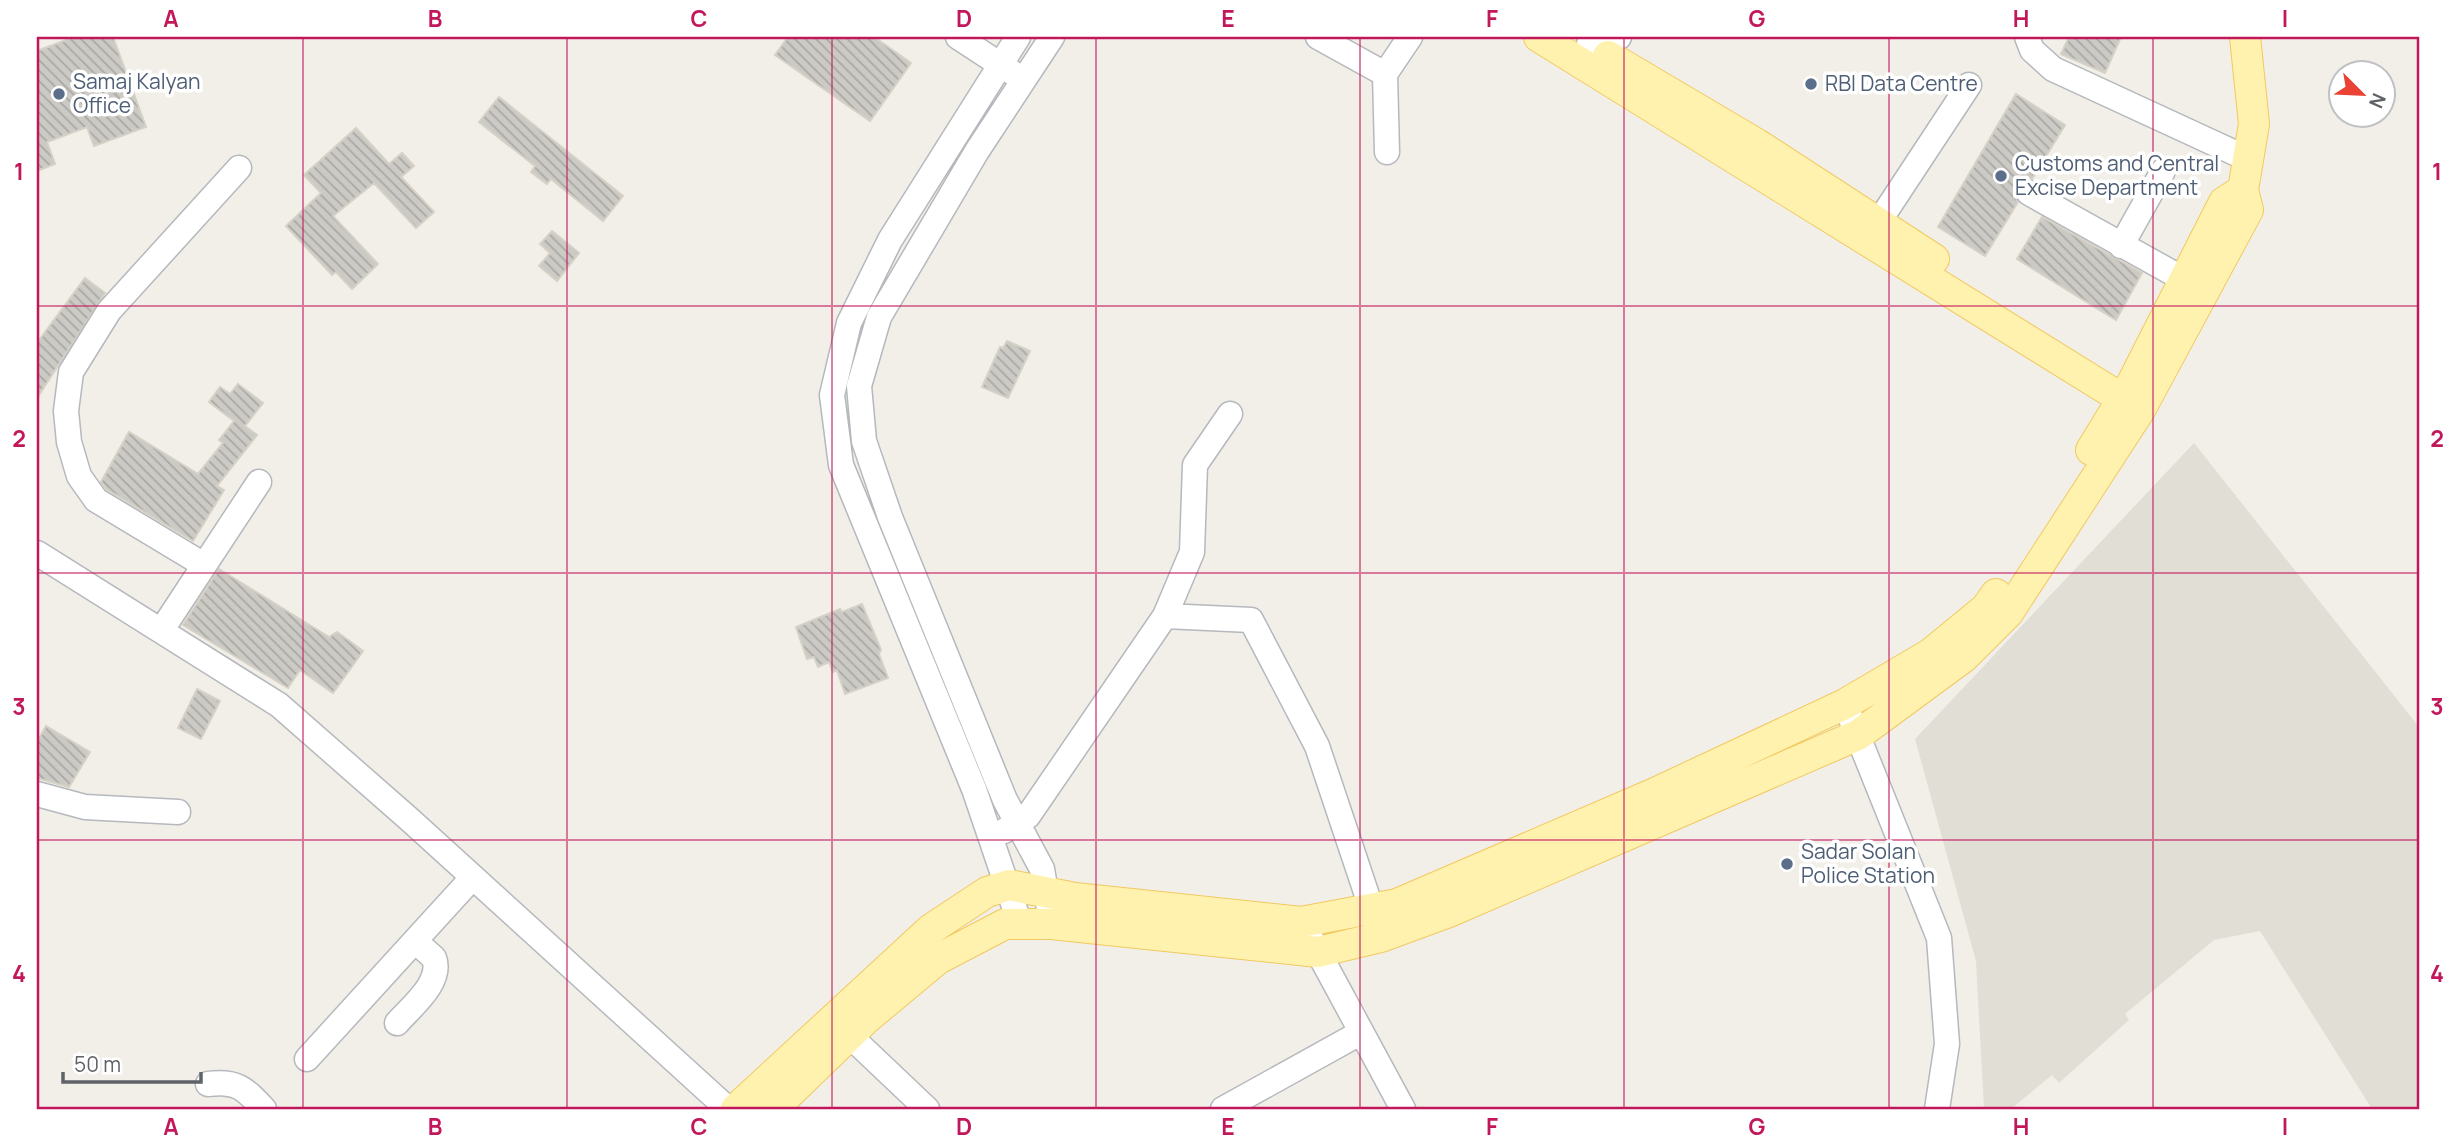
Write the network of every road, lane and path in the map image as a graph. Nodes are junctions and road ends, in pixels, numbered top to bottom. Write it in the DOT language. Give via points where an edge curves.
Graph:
graph roads {
  1 [pos="958,37"];
  2 [pos="1018,37"];
  3 [pos="1052,37"];
  4 [pos="1318,37"];
  5 [pos="1410,37"];
  6 [pos="1539,37"];
  7 [pos="1619,37"];
  8 [pos="2027,37"];
  9 [pos="2245,37"];
  10 [pos="1587,39"];
  11 [pos="999,64"];
  12 [pos="1385,74"];
  13 [pos="1023,80"];
  14 [pos="1969,85"];
  15 [pos="1387,152"];
  16 [pos="2248,159"];
  17 [pos="239,168"];
  18 [pos="2163,171"];
  19 [pos="2243,190"];
  20 [pos="2029,193"];
  21 [pos="1878,223"];
  22 [pos="2121,246"];
  23 [pos="2185,280"];
  24 [pos="2136,397"];
  25 [pos="1230,414"];
  26 [pos="258,482"];
  27 [pos="37,553"];
  28 [pos="204,565"];
  29 [pos="1165,616"];
  30 [pos="161,631"];
  31 [pos="1845,704"];
  32 [pos="1858,735"];
  33 [pos="37,794"];
  34 [pos="178,812"];
  35 [pos="1017,824"];
  36 [pos="989,840"];
  37 [pos="473,877"];
  38 [pos="1009,886"];
  39 [pos="1047,890"];
  40 [pos="1301,922"];
  41 [pos="1051,923"];
  42 [pos="1020,924"];
  43 [pos="1377,924"];
  44 [pos="415,941"];
  45 [pos="1318,952"];
  46 [pos="397,1023"];
  47 [pos="1360,1032"];
  48 [pos="849,1035"];
  49 [pos="307,1059"];
  50 [pos="208,1084"];
  51 [pos="264,1109"];
  52 [pos="728,1109"];
  53 [pos="736,1109"];
  54 [pos="773,1109"];
  55 [pos="927,1109"];
  56 [pos="1223,1109"];
  57 [pos="1402,1109"];
  58 [pos="1937,1109"];
  1 -- 11 [label="street"];
  2 -- 11 [label="street"];
  3 -- 13 [label="street"];
  4 -- 12 [label="street"];
  5 -- 12 [label="street"];
  6 -- 24 [label="main road"];
  7 -- 10 [label="street"];
  8 -- 16 [label="street" via="2032,50 2053,69"];
  9 -- 16 [label="main road" via="2253,124"];
  10 -- 21 [label="main road"];
  11 -- 13 [label="street"];
  11 -- 36 [label="street" via="890,240 849,323 832,395 841,465 974,789"];
  12 -- 15 [label="street"];
  13 -- 35 [label="street" via="879,317 859,386 864,441 890,517"];
  14 -- 21 [label="street"];
  16 -- 19 [label="main road"];
  17 -- 28 [label="street" via="109,311 71,372 66,411 79,476 96,499"];
  18 -- 22 [label="street"];
  19 -- 23 [label="main road" via="2224,202"];
  19 -- 24 [label="main road" via="2248,210"];
  20 -- 22 [label="street"];
  21 -- 24 [label="main road"];
  22 -- 23 [label="street"];
  23 -- 24 [label="main road"];
  24 -- 31 [label="main road" via="1986,608 1930,654"];
  24 -- 32 [label="main road" via="2008,613 1965,656"];
  25 -- 29 [label="street" via="1195,465 1192,552"];
  26 -- 28 [label="street"];
  27 -- 30 [label="street"];
  28 -- 30 [label="street"];
  29 -- 35 [label="street" via="1028,816"];
  29 -- 43 [label="street" via="1251,620 1317,746"];
  30 -- 37 [label="street" via="279,705"];
  31 -- 32 [label="street"];
  31 -- 43 [label="main road" via="1655,793 1397,904"];
  32 -- 43 [label="main road" via="1462,907"];
  32 -- 58 [label="street" via="1939,938 1947,1044"];
  33 -- 34 [label="street" via="85,807"];
  35 -- 36 [label="street"];
  35 -- 39 [label="street" via="1042,869"];
  36 -- 38 [label="street"];
  37 -- 44 [label="street"];
  37 -- 52 [label="street"];
  38 -- 39 [label="main road"];
  38 -- 42 [label="street"];
  38 -- 53 [label="main road" via="987,892 931,929"];
  39 -- 40 [label="main road" via="1128,904"];
  39 -- 41 [label="street"];
  40 -- 43 [label="main road"];
  40 -- 45 [label="street"];
  41 -- 42 [label="main road"];
  41 -- 45 [label="main road"];
  42 -- 48 [label="main road" via="1005,924 938,959"];
  43 -- 45 [label="main road"];
  44 -- 46 [label="street" via="434,958 435,976"];
  44 -- 49 [label="street"];
  45 -- 47 [label="street"];
  47 -- 56 [label="street"];
  47 -- 57 [label="street"];
  48 -- 54 [label="main road"];
  48 -- 55 [label="street"];
  50 -- 51 [label="street" via="229,1081"];
}
